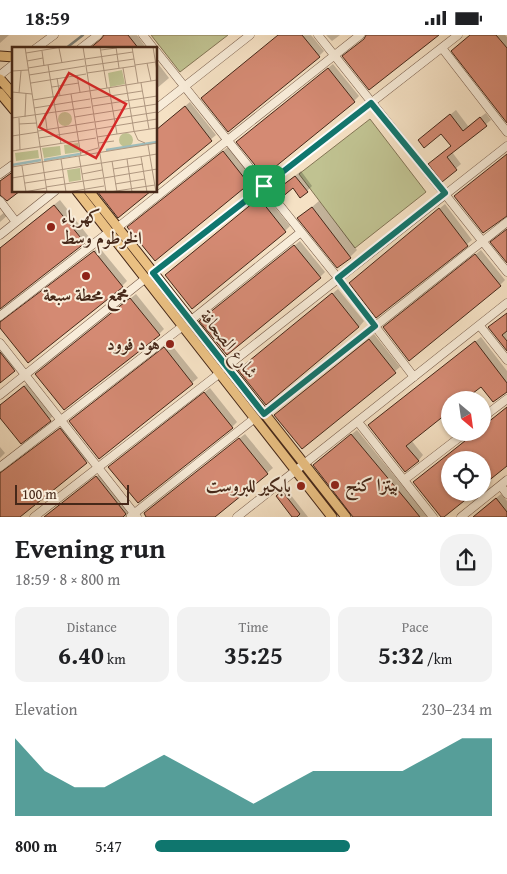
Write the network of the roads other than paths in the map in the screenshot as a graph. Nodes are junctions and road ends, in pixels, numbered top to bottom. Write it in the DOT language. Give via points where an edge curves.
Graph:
graph roads {
  1 [pos="54,35"];
  2 [pos="98,35"];
  3 [pos="143,35"];
  4 [pos="250,35"];
  5 [pos="318,35"];
  6 [pos="360,35"];
  7 [pos="458,35"];
  8 [pos="38,47"];
  9 [pos="83,47"];
  10 [pos="153,47"];
  11 [pos="442,48"];
  12 [pos="158,54"];
  13 [pos="334,55"];
  14 [pos="12,66"];
  15 [pos="0,75"];
  16 [pos="0,79"];
  17 [pos="185,86"];
  18 [pos="5,96"];
  19 [pos="371,103"];
  20 [pos="12,107"];
  21 [pos="158,107"];
  22 [pos="507,132"];
  23 [pos="228,140"];
  24 [pos="507,146"];
  25 [pos="12,165"];
  26 [pos="0,174"];
  27 [pos="264,186"];
  28 [pos="52,193"];
  29 [pos="79,193"];
  30 [pos="90,193"];
  31 [pos="445,193"];
  32 [pos="0,201"];
  33 [pos="16,222"];
  34 [pos="507,222"];
  35 [pos="113,230"];
  36 [pos="301,232"];
  37 [pos="0,235"];
  38 [pos="483,242"];
  39 [pos="507,272"];
  40 [pos="150,276"];
  41 [pos="338,278"];
  42 [pos="507,303"];
  43 [pos="0,316"];
  44 [pos="186,324"];
  45 [pos="375,326"];
  46 [pos="480,326"];
  47 [pos="0,343"];
  48 [pos="507,360"];
  49 [pos="223,370"];
  50 [pos="26,375"];
  51 [pos="414,377"];
  52 [pos="0,395"];
  53 [pos="507,399"];
  54 [pos="491,412"];
  55 [pos="264,414"];
  56 [pos="255,418"];
  57 [pos="60,419"];
  58 [pos="358,421"];
  59 [pos="455,441"];
  60 [pos="304,464"];
  61 [pos="0,467"];
  62 [pos="97,467"];
  63 [pos="296,471"];
  64 [pos="404,480"];
  65 [pos="504,483"];
  66 [pos="507,494"];
  67 [pos="134,515"];
  68 [pos="34,517"];
  69 [pos="237,517"];
  70 [pos="332,517"];
  71 [pos="346,517"];
  72 [pos="433,517"];
  73 [pos="461,517"];
  1 -- 8 [label="street"];
  2 -- 9 [label="street"];
  3 -- 10 [label="street"];
  4 -- 17 [label="street"];
  5 -- 13 [label="street"];
  6 -- 13 [label="street"];
  7 -- 11 [label="street"];
  11 -- 19 [label="street"];
  11 -- 22 [label="street"];
  12 -- 17 [label="street"];
  13 -- 19 [label="street"];
  13 -- 23 [label="street"];
  14 -- 15 [label="street"];
  16 -- 18 [label="main road"];
  17 -- 21 [label="street"];
  17 -- 23 [label="street"];
  18 -- 20 [label="main road"];
  19 -- 27 [label="street"];
  19 -- 31 [label="street"];
  23 -- 27 [label="street"];
  23 -- 35 [label="street"];
  24 -- 31 [label="street"];
  25 -- 26 [label="street"];
  27 -- 36 [label="street"];
  27 -- 40 [label="street"];
  28 -- 33 [label="street"];
  29 -- 35 [label="main road, شارع الصحافة"];
  30 -- 35 [label="main road, شارع الصحافة"];
  31 -- 38 [label="street"];
  31 -- 41 [label="street"];
  32 -- 33 [label="street"];
  33 -- 37 [label="street"];
  34 -- 38 [label="street"];
  35 -- 40 [label="main road, شارع الصحافة"];
  35 -- 43 [label="street"];
  36 -- 41 [label="street"];
  36 -- 44 [label="street"];
  38 -- 39 [label="street"];
  38 -- 45 [label="street"];
  40 -- 44 [label="main road, شارع الصحافة"];
  40 -- 50 [label="street"];
  41 -- 45 [label="street"];
  41 -- 49 [label="street"];
  42 -- 46 [label="street"];
  44 -- 49 [label="main road, شارع الصحافة"];
  44 -- 57 [label="street"];
  45 -- 51 [label="street"];
  45 -- 55 [label="street"];
  46 -- 48 [label="street"];
  46 -- 51 [label="street"];
  47 -- 50 [label="street"];
  49 -- 55 [label="main road, شارع الصحافة"];
  49 -- 56 [label="main road, شارع الصحافة"];
  49 -- 62 [label="street"];
  50 -- 52 [label="street"];
  50 -- 57 [label="street"];
  51 -- 58 [label="street"];
  53 -- 54 [label="street"];
  55 -- 60 [label="main road, شارع الصحافة"];
  56 -- 63 [label="main road, شارع الصحافة"];
  56 -- 67 [label="street"];
  57 -- 61 [label="street"];
  57 -- 62 [label="street"];
  58 -- 60 [label="street"];
  58 -- 64 [label="street"];
  59 -- 64 [label="street"];
  60 -- 63 [label="street"];
  60 -- 71 [label="main road, شارع الصحافة"];
  62 -- 67 [label="street"];
  62 -- 68 [label="street"];
  63 -- 69 [label="street"];
  63 -- 70 [label="main road, شارع الصحافة"];
  64 -- 72 [label="street"];
  65 -- 66 [label="street"];
  65 -- 73 [label="street"];
}
